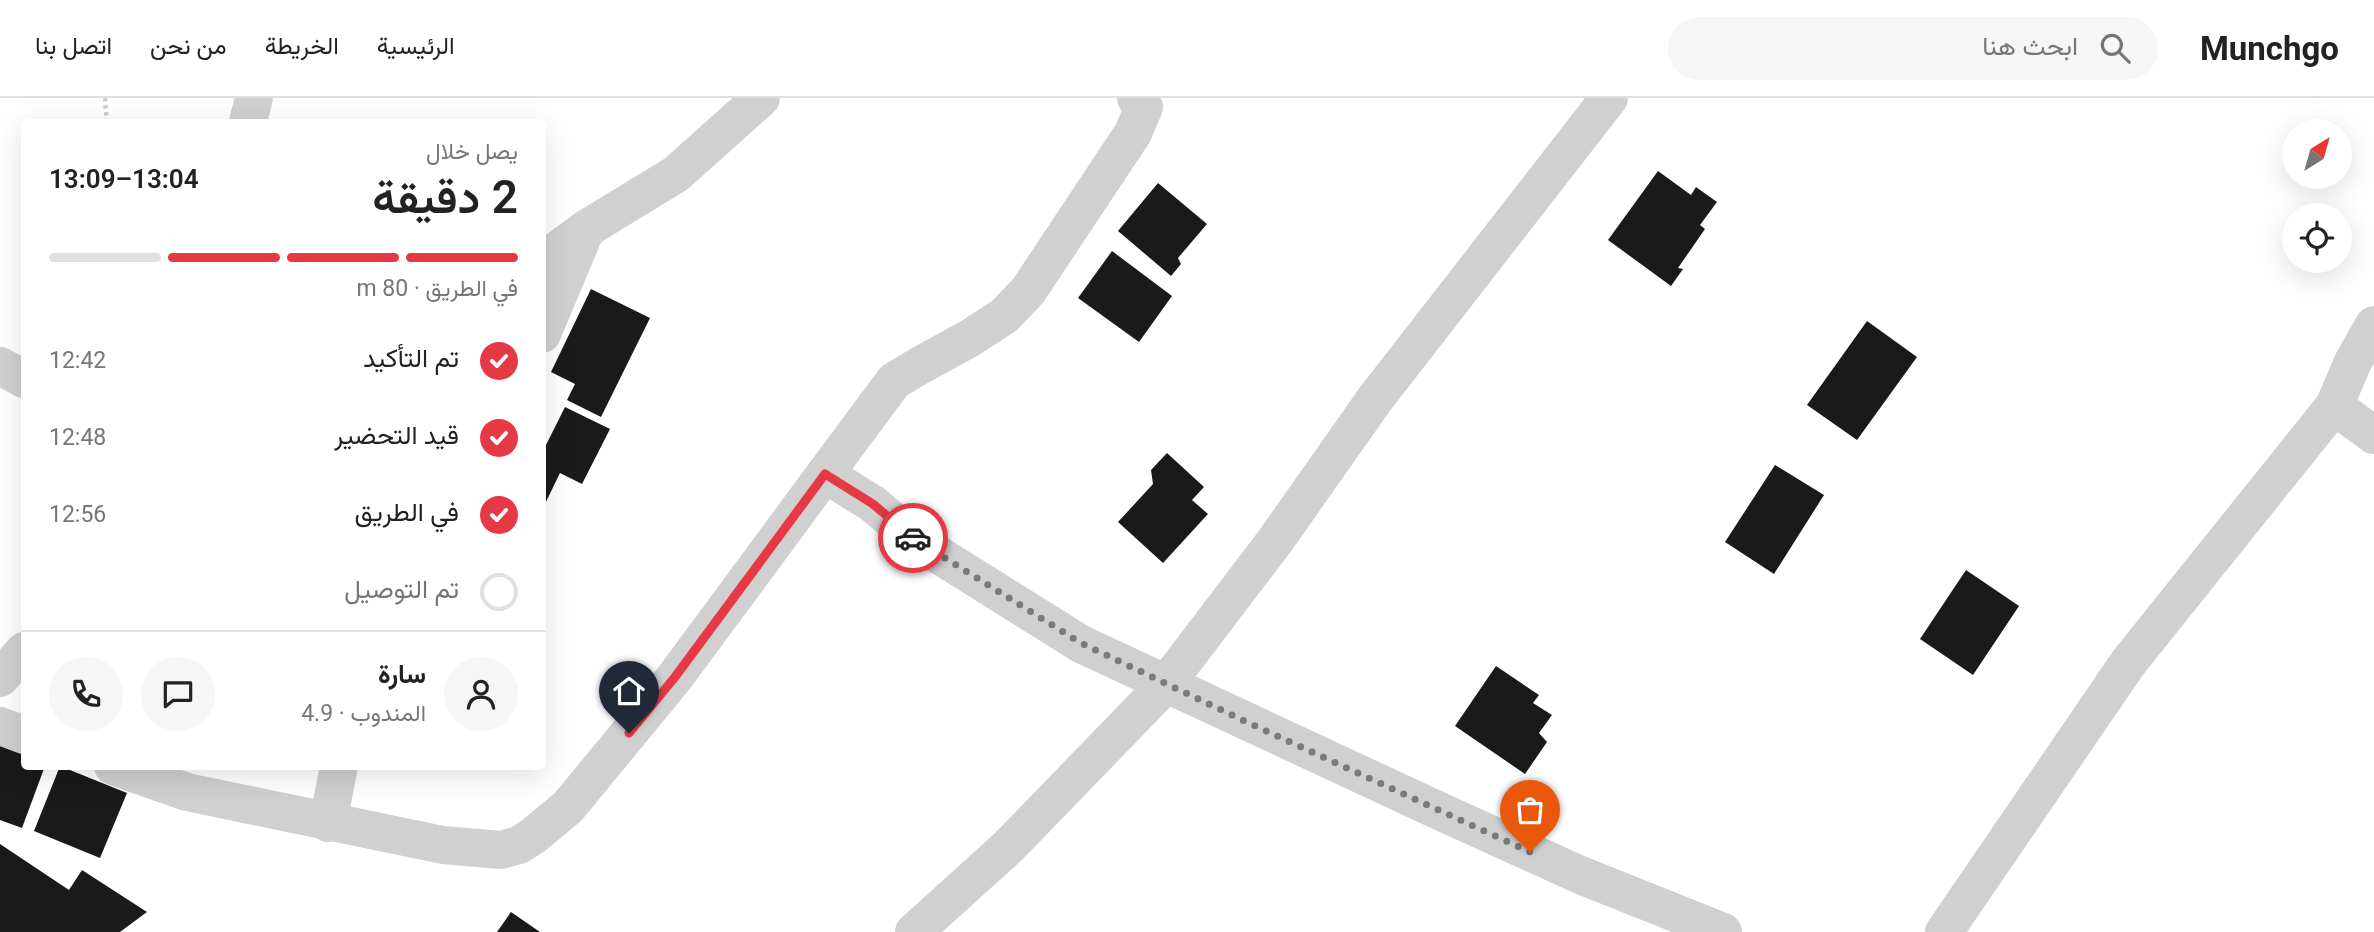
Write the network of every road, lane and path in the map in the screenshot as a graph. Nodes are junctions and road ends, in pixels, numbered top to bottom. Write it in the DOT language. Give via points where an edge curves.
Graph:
graph roads {
  1 [pos="105,98"];
  2 [pos="254,98"];
  3 [pos="761,98"];
  4 [pos="1136,98"];
  5 [pos="1609,98"];
  6 [pos="107,119"];
  7 [pos="249,119"];
  8 [pos="586,229"];
  9 [pos="546,258"];
  10 [pos="546,324"];
  11 [pos="2374,325"];
  12 [pos="0,366"];
  13 [pos="21,377"];
  14 [pos="2334,406"];
  15 [pos="2374,435"];
  16 [pos="825,474"];
  17 [pos="21,654"];
  18 [pos="0,678"];
  19 [pos="1166,684"];
  20 [pos="0,726"];
  21 [pos="21,734"];
  22 [pos="124,770"];
  23 [pos="338,770"];
  24 [pos="328,823"];
  25 [pos="914,932"];
  26 [pos="1723,932"];
  27 [pos="1944,932"];
  1 -- 6 [label="path"];
  2 -- 7 [label="street"];
  3 -- 8 [label="street" via="676,174"];
  4 -- 16 [label="street" via="1144,107 1133,133 1028,291 1004,316 894,382"];
  5 -- 19 [label="street" via="1375,399"];
  8 -- 9 [label="street"];
  8 -- 10 [label="street"];
  11 -- 14 [label="street"];
  12 -- 13 [label="street"];
  14 -- 15 [label="street"];
  14 -- 27 [label="street" via="2128,663"];
  16 -- 19 [label="street" via="873,504 918,542 1081,643"];
  16 -- 24 [label="street" via="675,677 568,807 533,836 501,850 443,845"];
  17 -- 18 [label="street"];
  19 -- 25 [label="street" via="1009,846"];
  19 -- 26 [label="street" via="1542,858"];
  20 -- 21 [label="street"];
  22 -- 24 [label="street" via="187,792"];
  23 -- 24 [label="street"];
}
